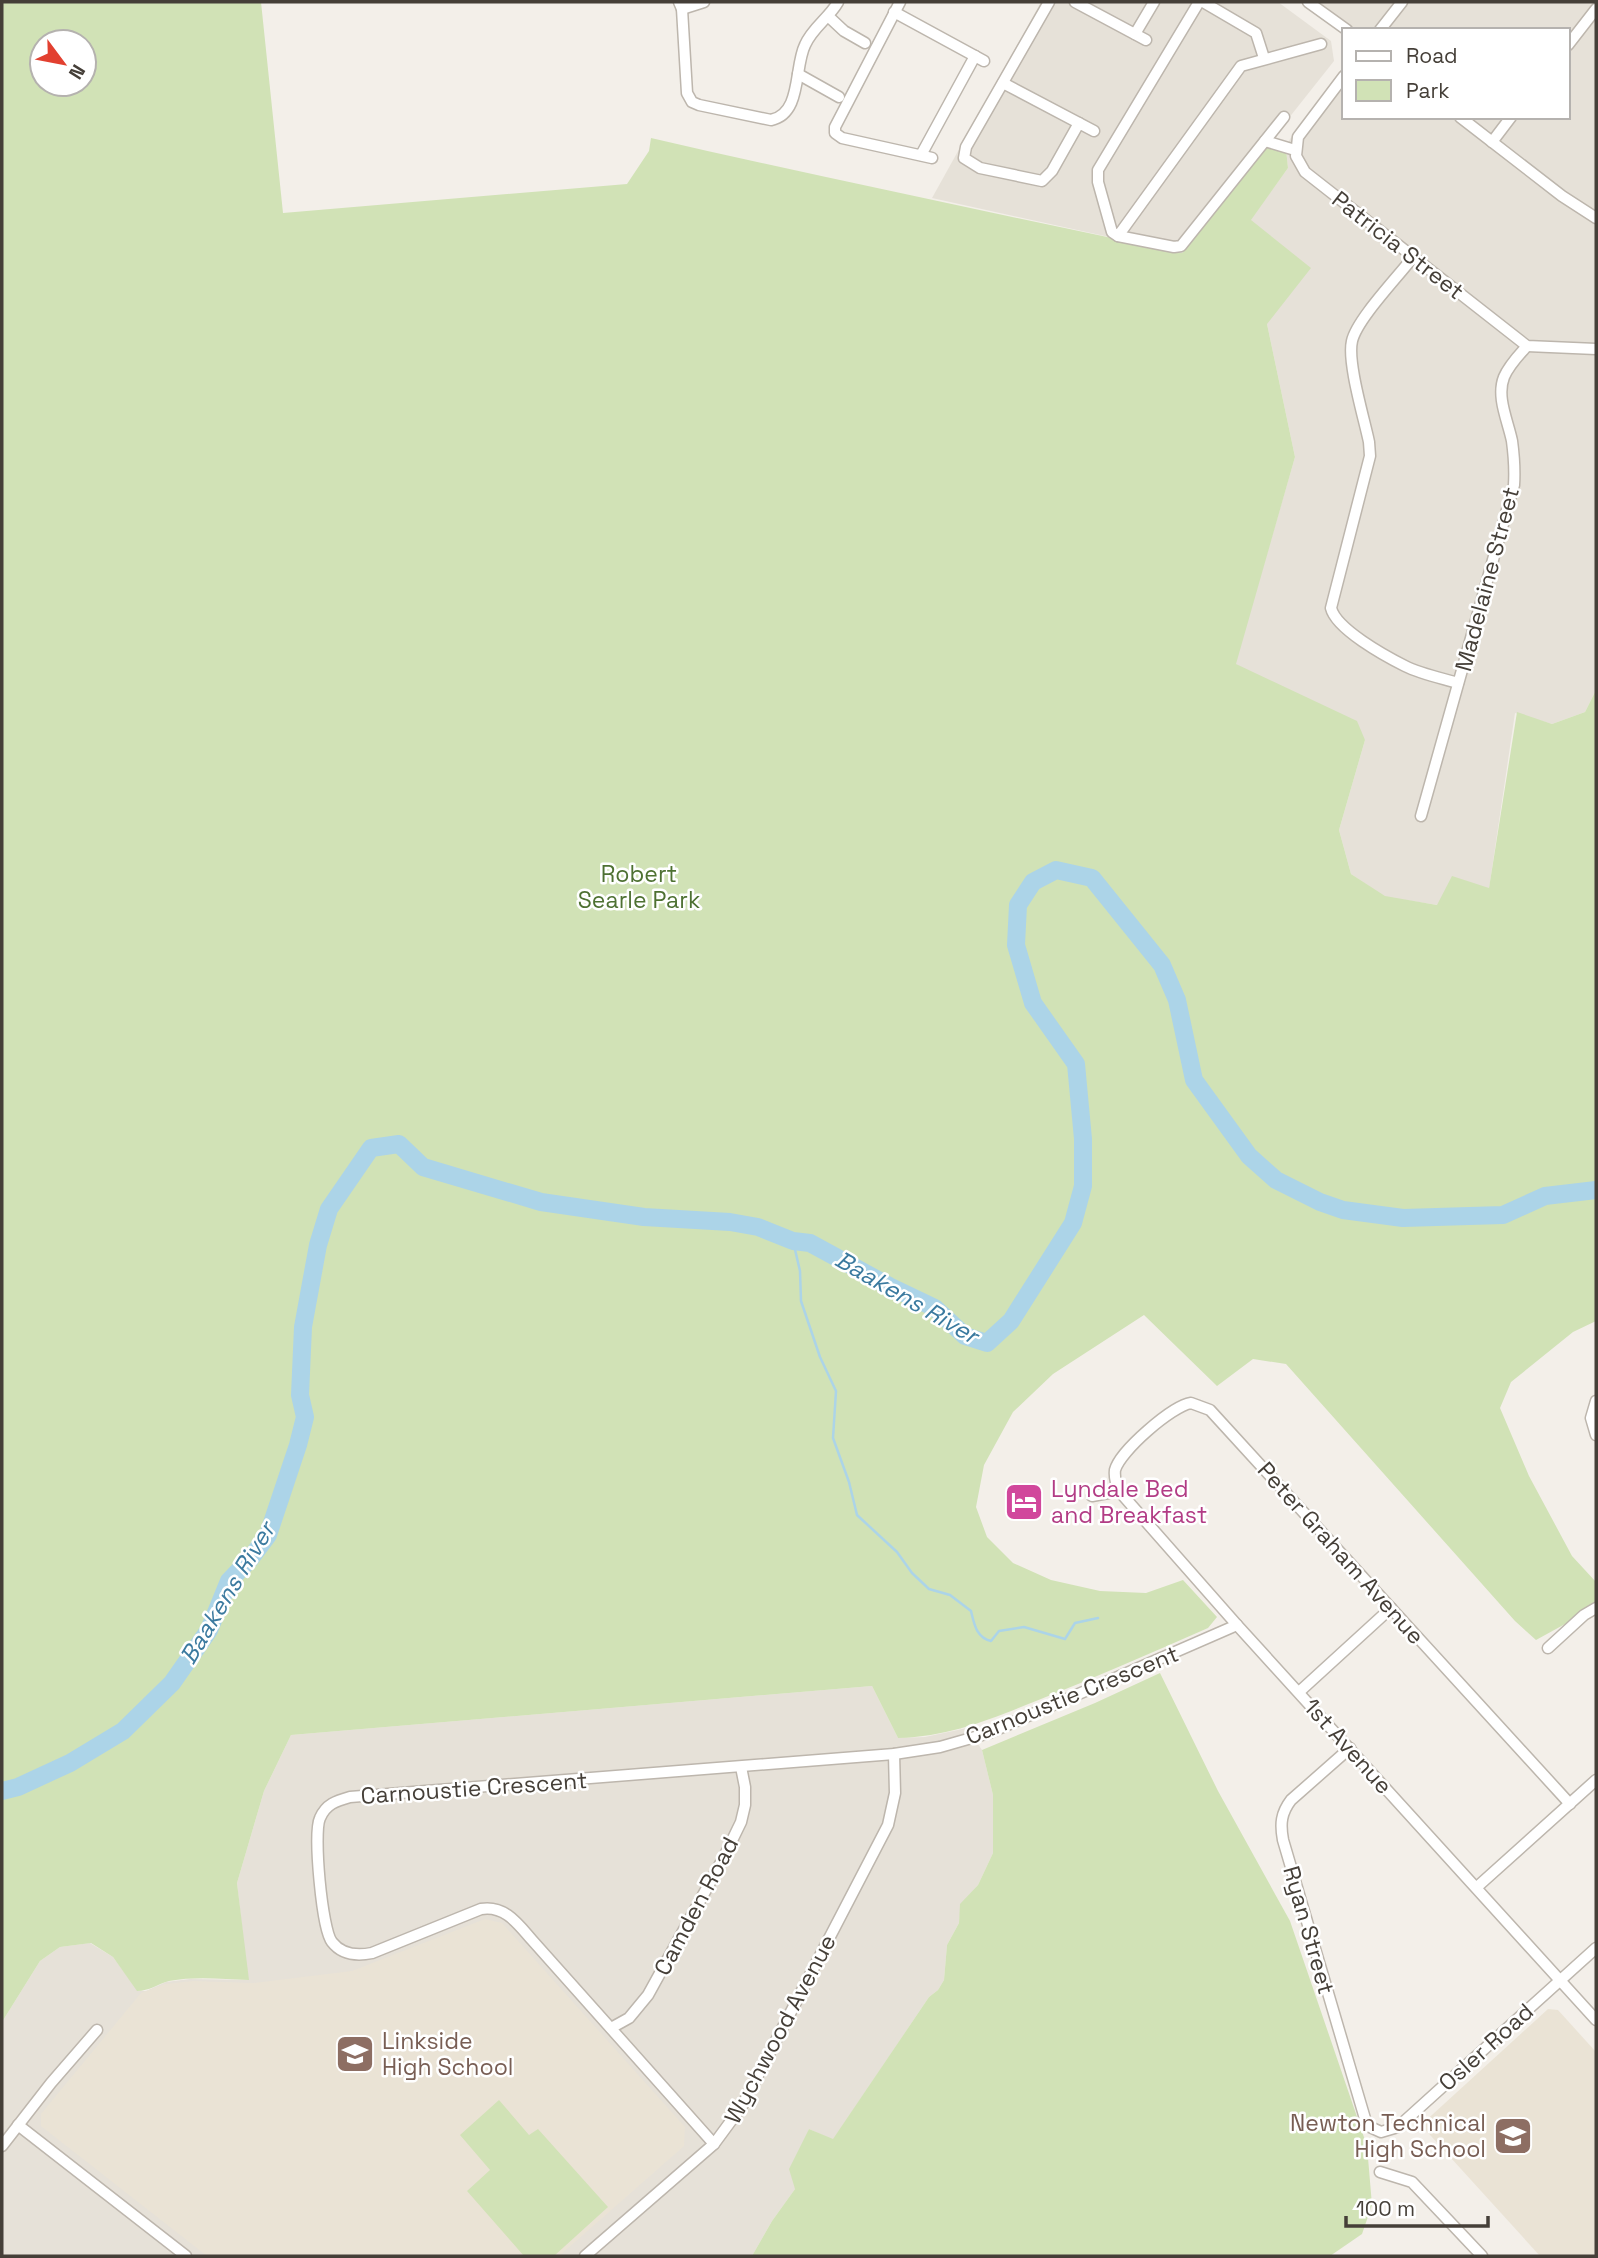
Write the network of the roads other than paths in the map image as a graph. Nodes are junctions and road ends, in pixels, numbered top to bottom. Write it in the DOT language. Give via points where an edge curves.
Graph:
graph roads {
  1 [pos="704,2"];
  2 [pos="838,2"];
  3 [pos="1049,2"];
  4 [pos="1075,2"];
  5 [pos="1154,2"];
  6 [pos="1201,2"];
  7 [pos="1308,2"];
  8 [pos="1402,2"];
  9 [pos="681,5"];
  10 [pos="897,7"];
  11 [pos="1596,9"];
  12 [pos="829,17"];
  13 [pos="1344,28"];
  14 [pos="1382,28"];
  15 [pos="1135,34"];
  16 [pos="1146,40"];
  17 [pos="1570,42"];
  18 [pos="865,43"];
  19 [pos="1321,44"];
  20 [pos="1264,58"];
  21 [pos="798,74"];
  22 [pos="1342,79"];
  23 [pos="1003,83"];
  24 [pos="839,97"];
  25 [pos="1284,117"];
  26 [pos="1463,119"];
  27 [pos="1509,119"];
  28 [pos="1079,123"];
  29 [pos="1094,131"];
  30 [pos="1265,141"];
  31 [pos="1492,142"];
  32 [pos="1296,150"];
  33 [pos="921,155"];
  34 [pos="932,158"];
  35 [pos="1596,218"];
  36 [pos="1118,236"];
  37 [pos="1413,257"];
  38 [pos="1527,345"];
  39 [pos="1596,349"];
  40 [pos="1458,683"];
  41 [pos="1421,817"];
  42 [pos="1596,1401"];
  43 [pos="1596,1435"];
  44 [pos="1119,1491"];
  45 [pos="1092,1496"];
  46 [pos="1391,1608"];
  47 [pos="1596,1608"];
  48 [pos="1237,1625"];
  49 [pos="1548,1648"];
  50 [pos="1298,1692"];
  51 [pos="1350,1748"];
  52 [pos="894,1754"];
  53 [pos="741,1767"];
  54 [pos="1596,1780"];
  55 [pos="1570,1804"];
  56 [pos="1477,1887"];
  57 [pos="1596,1948"];
  58 [pos="1561,1980"];
  59 [pos="1596,2020"];
  60 [pos="611,2028"];
  61 [pos="97,2030"];
  62 [pos="18,2126"];
  63 [pos="1376,2131"];
  64 [pos="714,2144"];
  65 [pos="2,2146"];
  66 [pos="1380,2172"];
  67 [pos="186,2256"];
  68 [pos="585,2256"];
  69 [pos="1482,2256"];
  1 -- 9 [label="street"];
  2 -- 12 [label="street"];
  3 -- 23 [label="street"];
  4 -- 15 [label="street"];
  5 -- 15 [label="street"];
  6 -- 20 [label="street" via="1255,33"];
  6 -- 36 [label="street" via="1098,170 1110,228"];
  7 -- 13 [label="street"];
  8 -- 14 [label="street"];
  9 -- 21 [label="street" via="687,93 696,104 775,120 786,111"];
  10 -- 33 [label="street" via="979,59"];
  10 -- 33 [label="street" via="834,129 842,138"];
  11 -- 17 [label="street"];
  12 -- 18 [label="street"];
  12 -- 21 [label="street" via="805,44"];
  15 -- 16 [label="street"];
  19 -- 20 [label="street"];
  20 -- 36 [label="street" via="1238,68"];
  21 -- 24 [label="street"];
  22 -- 32 [label="street" via="1301,131"];
  23 -- 28 [label="street"];
  23 -- 28 [label="street" via="964,151 970,164 1042,181 1052,172"];
  25 -- 30 [label="street"];
  26 -- 31 [label="street"];
  27 -- 31 [label="street"];
  28 -- 29 [label="street"];
  30 -- 32 [label="street"];
  30 -- 36 [label="street" via="1181,246"];
  31 -- 35 [label="street"];
  32 -- 37 [label="street, Patricia Street" via="1305,172"];
  33 -- 34 [label="street"];
  37 -- 38 [label="street, Patricia Street"];
  37 -- 40 [label="street" via="1353,337 1351,358 1370,456 1331,608 1342,625 1404,665"];
  38 -- 39 [label="street"];
  38 -- 40 [label="street, Madelaine Street" via="1502,386 1514,485"];
  40 -- 41 [label="street, Madelaine Street"];
  42 -- 43 [label="street" via="1591,1418"];
  44 -- 45 [label="street"];
  44 -- 46 [label="street, Peter Graham Avenue" via="1115,1474 1123,1455 1172,1409 1202,1405"];
  44 -- 48 [label="street, 1st Avenue"];
  46 -- 50 [label="street"];
  46 -- 55 [label="street, Peter Graham Avenue"];
  47 -- 49 [label="street"];
  48 -- 50 [label="street, 1st Avenue"];
  48 -- 52 [label="street, Carnoustie Crescent" via="989,1733"];
  50 -- 51 [label="street, 1st Avenue"];
  51 -- 56 [label="street, 1st Avenue"];
  51 -- 63 [label="street, Ryan Street" via="1292,1800 1280,1824 1366,2122"];
  52 -- 53 [label="street, Carnoustie Crescent"];
  52 -- 64 [label="street, Wychwood Avenue" via="895,1793 888,1825 742,2106"];
  53 -- 60 [label="street, Camden Road" via="745,1805 724,1857 648,1995 629,2018"];
  53 -- 60 [label="street, Carnoustie Crescent" via="350,1797 329,1805 320,1816 317,1838 325,1928 338,1948 355,1955 372,1953 481,1909 497,1910 509,1915"];
  54 -- 55 [label="street"];
  55 -- 56 [label="street"];
  56 -- 58 [label="street, 1st Avenue"];
  57 -- 58 [label="street, Osler Road"];
  58 -- 59 [label="street, 1st Avenue"];
  58 -- 63 [label="street, Osler Road" via="1398,2127"];
  60 -- 64 [label="street, Carnoustie Crescent"];
  61 -- 62 [label="street"];
  62 -- 65 [label="street"];
  62 -- 67 [label="street"];
  64 -- 68 [label="street, Wychwood Avenue"];
  66 -- 69 [label="street" via="1412,2182"];
}
